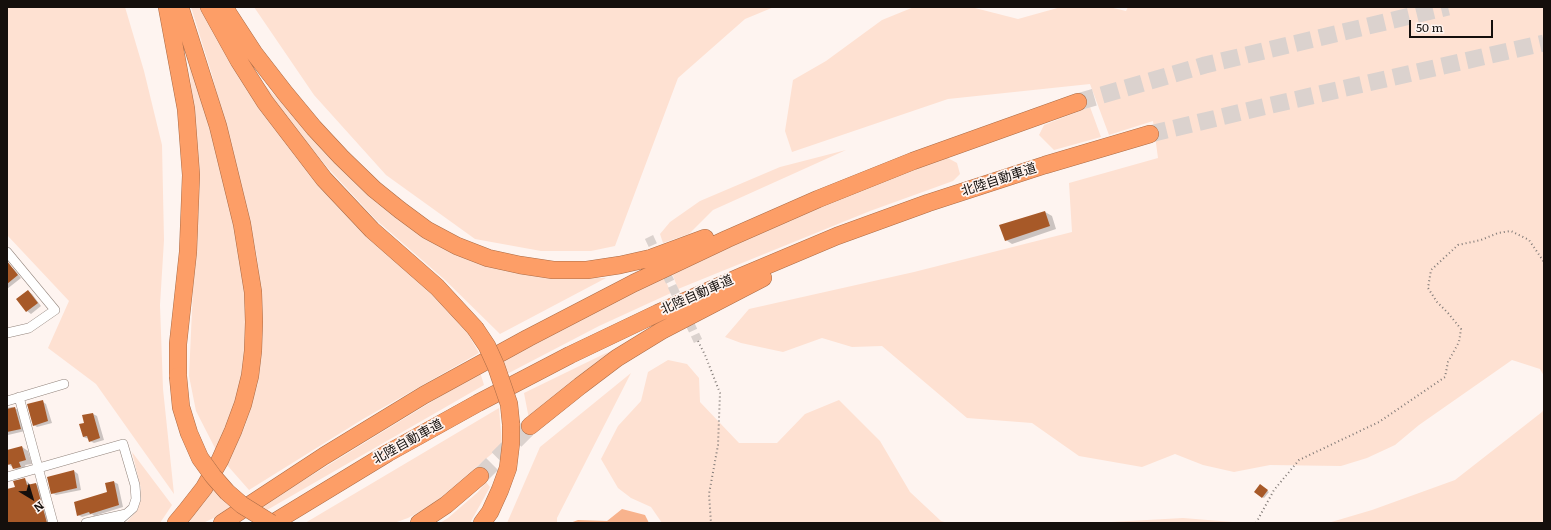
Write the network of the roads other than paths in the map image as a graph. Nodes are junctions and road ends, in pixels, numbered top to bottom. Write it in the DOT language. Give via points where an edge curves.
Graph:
graph roads {
  1 [pos="167,7"];
  2 [pos="180,7"];
  3 [pos="209,7"];
  4 [pos="224,7"];
  5 [pos="1078,102"];
  6 [pos="994,131"];
  7 [pos="1150,134"];
  8 [pos="928,203"];
  9 [pos="7,252"];
  10 [pos="7,333"];
  11 [pos="64,384"];
  12 [pos="19,397"];
  13 [pos="7,400"];
  14 [pos="530,426"];
  15 [pos="38,468"];
  16 [pos="480,476"];
  17 [pos="7,477"];
  18 [pos="127,513"];
  19 [pos="53,523"];
  20 [pos="86,523"];
  21 [pos="116,523"];
  22 [pos="176,523"];
  23 [pos="222,523"];
  24 [pos="272,523"];
  25 [pos="419,523"];
  26 [pos="482,523"];
  1 -- 24 [label="highway, bridge" via="186,109 191,175 188,252 178,344 181,407 200,458 213,476 242,506"];
  2 -- 22 [label="highway" via="218,126 242,224 253,292 254,322 250,376 233,432 204,488"];
  3 -- 26 [label="highway, bridge" via="265,102 324,179 372,230 460,310 487,346 509,404 511,443 508,468 493,506"];
  4 -- 6 [label="highway" via="254,53 285,93 335,151 374,189 427,230 457,246 488,258 520,265 553,270 587,270 651,258 932,148"];
  5 -- 6 [label="highway"];
  6 -- 23 [label="highway" via="818,199 634,283 424,395"];
  7 -- 8 [label="highway, 北陸自動車道"];
  8 -- 14 [label="highway" via="760,279 661,331 617,358"];
  8 -- 24 [label="highway, 北陸自動車道" via="837,236 742,276 570,355 388,453"];
  9 -- 10 [label="street" via="55,310 29,328"];
  11 -- 12 [label="street"];
  12 -- 13 [label="street"];
  12 -- 15 [label="street"];
  15 -- 17 [label="street"];
  15 -- 18 [label="street" via="123,444 135,485 136,498 133,508"];
  15 -- 19 [label="street"];
  16 -- 25 [label="highway" via="446,506"];
  18 -- 20 [label="street"];
  18 -- 21 [label="street"];
}
